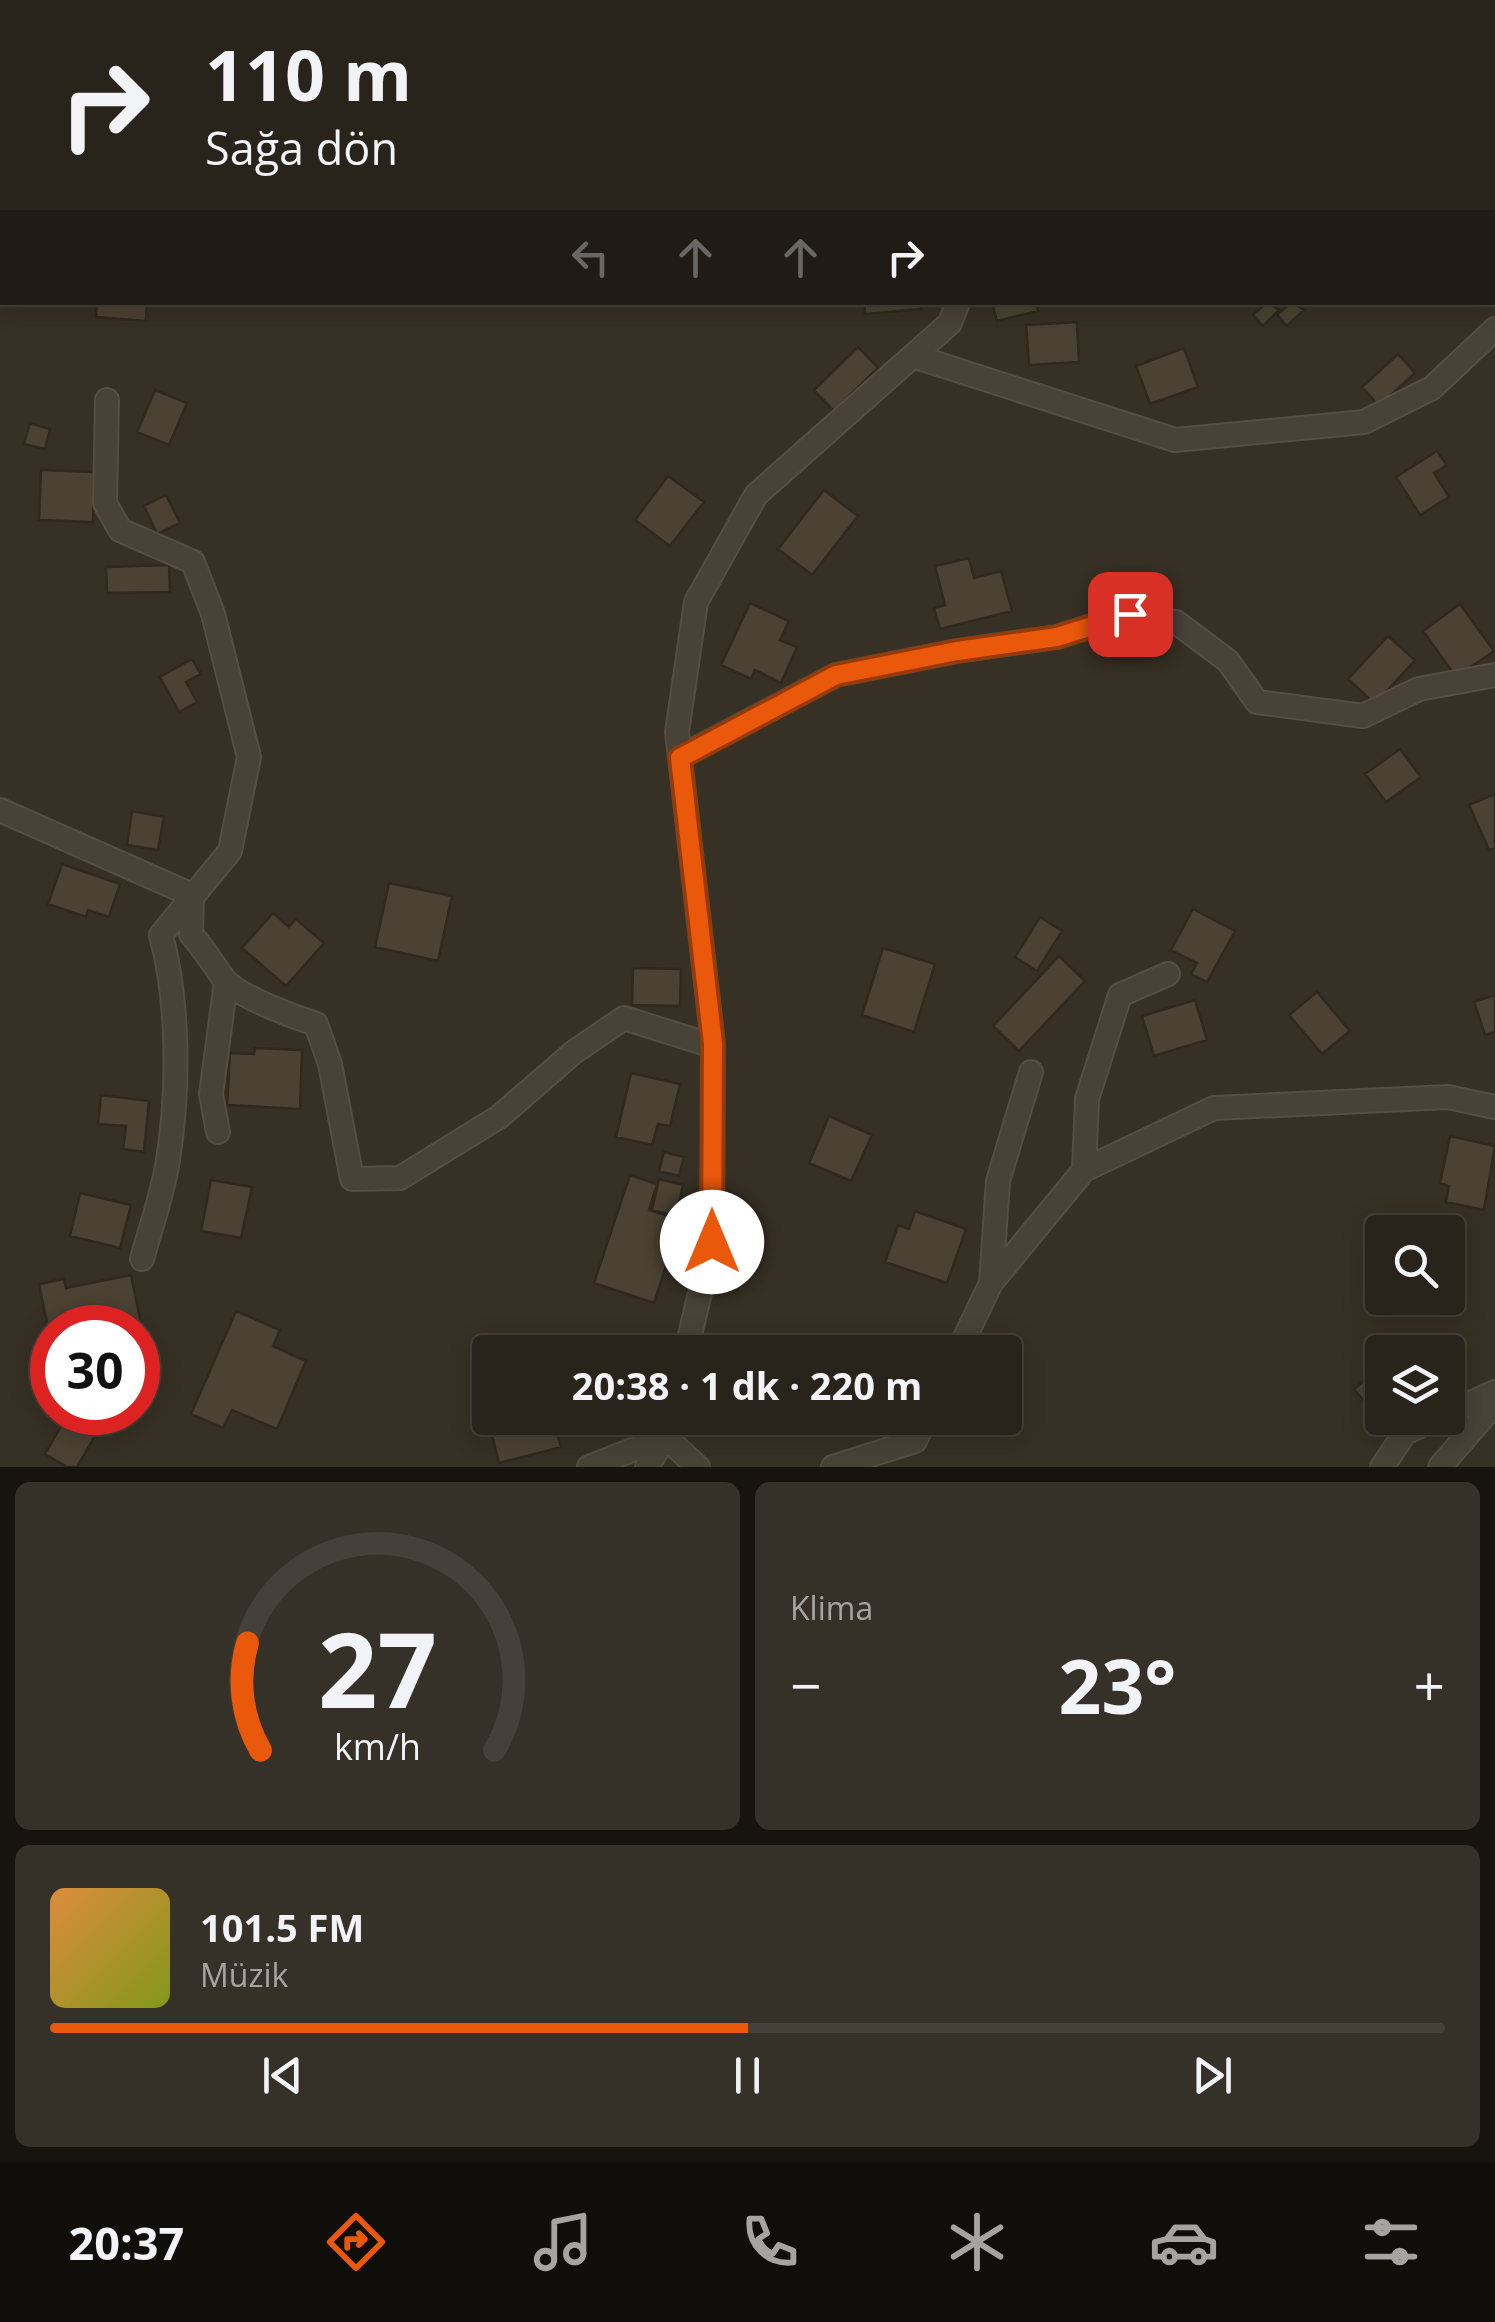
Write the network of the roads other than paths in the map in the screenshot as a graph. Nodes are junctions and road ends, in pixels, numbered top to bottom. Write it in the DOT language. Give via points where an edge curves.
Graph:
graph roads {
  1 [pos="957,305"];
  2 [pos="1495,329"];
  3 [pos="912,356"];
  4 [pos="107,400"];
  5 [pos="1495,675"];
  6 [pos="680,758"];
  7 [pos="0,810"];
  8 [pos="192,895"];
  9 [pos="1168,974"];
  10 [pos="226,982"];
  11 [pos="713,1046"];
  12 [pos="1031,1072"];
  13 [pos="1495,1106"];
  14 [pos="218,1132"];
  15 [pos="1084,1170"];
  16 [pos="142,1259"];
  17 [pos="992,1283"];
  18 [pos="690,1335"];
  19 [pos="966,1335"];
  20 [pos="1495,1392"];
  21 [pos="1495,1402"];
  22 [pos="1465,1405"];
  23 [pos="652,1435"];
  24 [pos="664,1435"];
  25 [pos="674,1435"];
  26 [pos="917,1435"];
  27 [pos="1402,1435"];
  28 [pos="589,1467"];
  29 [pos="647,1467"];
  30 [pos="698,1467"];
  31 [pos="832,1467"];
  32 [pos="1382,1467"];
  33 [pos="1440,1467"];
  1 -- 3 [label="street" via="950,323"];
  2 -- 3 [label="street" via="1432,388 1364,422 1175,440"];
  3 -- 6 [label="street" via="756,495 696,602 677,732"];
  4 -- 8 [label="street" via="105,504 120,530 194,562 249,757 230,852"];
  5 -- 6 [label="street" via="1419,689 1363,716 1257,702 1228,661 1176,622 1130,614 1057,637 836,675"];
  6 -- 11 [label="street"];
  7 -- 8 [label="street"];
  8 -- 10 [label="street" via="191,934"];
  8 -- 16 [label="street" via="161,935 176,1027 168,1161"];
  9 -- 15 [label="street" via="1120,995 1087,1098"];
  10 -- 11 [label="street" via="273,1010 316,1024 352,1179 400,1178 499,1117 624,1018"];
  10 -- 14 [label="street" via="211,1094"];
  11 -- 18 [label="street" via="712,1242"];
  12 -- 17 [label="street" via="998,1181"];
  13 -- 15 [label="street" via="1448,1097 1214,1108"];
  15 -- 17 [label="street"];
  17 -- 19 [label="street"];
  20 -- 22 [label="street"];
  21 -- 33 [label="street"];
  23 -- 28 [label="street"];
  24 -- 29 [label="street"];
  25 -- 30 [label="street"];
  26 -- 31 [label="street"];
  27 -- 32 [label="street"];
}
